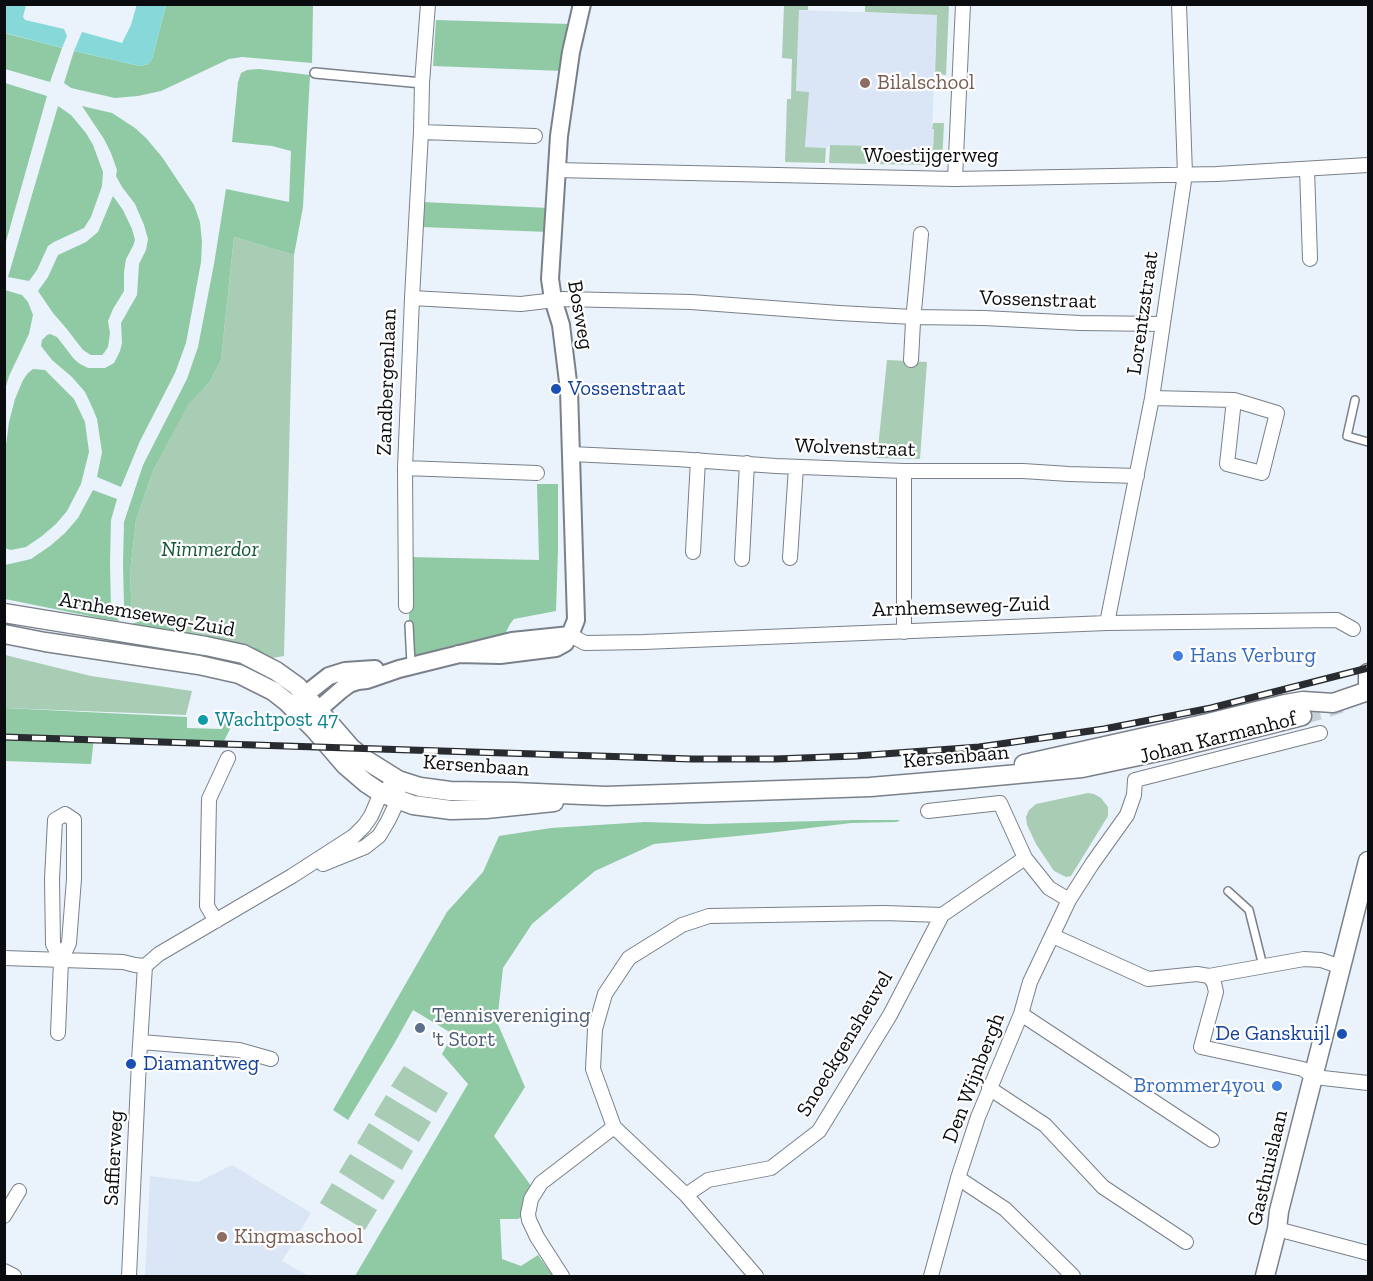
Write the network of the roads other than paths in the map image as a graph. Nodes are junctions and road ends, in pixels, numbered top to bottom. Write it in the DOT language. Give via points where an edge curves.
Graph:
graph roads {
  1 [pos="428,4"];
  2 [pos="582,4"];
  3 [pos="963,4"];
  4 [pos="1179,4"];
  5 [pos="315,73"];
  6 [pos="422,83"];
  7 [pos="421,132"];
  8 [pos="535,136"];
  9 [pos="1368,165"];
  10 [pos="1307,169"];
  11 [pos="556,170"];
  12 [pos="1185,174"];
  13 [pos="956,179"];
  14 [pos="921,234"];
  15 [pos="1310,259"];
  16 [pos="411,298"];
  17 [pos="553,299"];
  18 [pos="913,317"];
  19 [pos="1162,324"];
  20 [pos="911,360"];
  21 [pos="1152,398"];
  22 [pos="1234,400"];
  23 [pos="1355,400"];
  24 [pos="1368,442"];
  25 [pos="571,454"];
  26 [pos="698,460"];
  27 [pos="747,463"];
  28 [pos="796,466"];
  29 [pos="405,468"];
  30 [pos="904,471"];
  31 [pos="537,473"];
  32 [pos="1137,476"];
  33 [pos="693,552"];
  34 [pos="790,558"];
  35 [pos="742,559"];
  36 [pos="406,606"];
  37 [pos="4,613"];
  38 [pos="1107,623"];
  39 [pos="409,625"];
  40 [pos="1353,629"];
  41 [pos="904,632"];
  42 [pos="4,634"];
  43 [pos="570,635"];
  44 [pos="405,668"];
  45 [pos="1368,673"];
  46 [pos="1368,689"];
  47 [pos="306,694"];
  48 [pos="318,710"];
  49 [pos="299,715"];
  50 [pos="1302,716"];
  51 [pos="1320,733"];
  52 [pos="228,758"];
  53 [pos="964,779"];
  54 [pos="398,780"];
  55 [pos="381,793"];
  56 [pos="606,795"];
  57 [pos="398,800"];
  58 [pos="928,811"];
  59 [pos="1025,858"];
  60 [pos="1368,861"];
  61 [pos="292,876"];
  62 [pos="1228,891"];
  63 [pos="1069,900"];
  64 [pos="942,915"];
  65 [pos="216,921"];
  66 [pos="1053,936"];
  67 [pos="4,958"];
  68 [pos="61,960"];
  69 [pos="145,966"];
  70 [pos="1263,966"];
  71 [pos="1341,967"];
  72 [pos="1209,976"];
  73 [pos="1021,1014"];
  74 [pos="58,1033"];
  75 [pos="141,1042"];
  76 [pos="271,1059"];
  77 [pos="1314,1077"];
  78 [pos="1368,1083"];
  79 [pos="989,1088"];
  80 [pos="614,1126"];
  81 [pos="1212,1140"];
  82 [pos="958,1178"];
  83 [pos="19,1191"];
  84 [pos="686,1195"];
  85 [pos="4,1216"];
  86 [pos="1277,1229"];
  87 [pos="1186,1242"];
  88 [pos="1368,1253"];
  89 [pos="4,1271"];
  90 [pos="14,1276"];
  91 [pos="129,1276"];
  92 [pos="562,1276"];
  93 [pos="756,1276"];
  94 [pos="931,1276"];
  95 [pos="1073,1276"];
  96 [pos="1265,1276"];
  1 -- 6 [label="street, Zandbergenlaan"];
  2 -- 11 [label="street, Bosweg" via="571,52"];
  3 -- 13 [label="street"];
  4 -- 12 [label="street, Lorentzstraat"];
  5 -- 6 [label="street"];
  6 -- 7 [label="street, Zandbergenlaan"];
  7 -- 8 [label="street"];
  7 -- 16 [label="street, Zandbergenlaan"];
  9 -- 10 [label="street, Woestijgerweg"];
  10 -- 12 [label="street, Woestijgerweg"];
  10 -- 15 [label="street"];
  11 -- 13 [label="street, Woestijgerweg"];
  11 -- 17 [label="street, Bosweg" via="550,279"];
  12 -- 13 [label="street, Woestijgerweg"];
  12 -- 19 [label="street, Lorentzstraat"];
  14 -- 18 [label="street"];
  16 -- 17 [label="street, Zandbergenlaan" via="521,304"];
  16 -- 29 [label="street, Zandbergenlaan"];
  17 -- 18 [label="street, Vossenstraat" via="691,302"];
  17 -- 25 [label="street, Bosweg" via="561,325 569,390"];
  18 -- 19 [label="street, Vossenstraat"];
  18 -- 20 [label="street"];
  19 -- 21 [label="street, Lorentzstraat"];
  21 -- 22 [label="street"];
  21 -- 32 [label="street, Lorentzstraat"];
  22 -- 22 [label="street" via="1227,464 1262,473 1277,413"];
  23 -- 24 [label="lane" via="1347,436"];
  25 -- 26 [label="street, Wolvenstraat"];
  25 -- 43 [label="street, Bosweg" via="576,620"];
  26 -- 27 [label="street, Wolvenstraat"];
  26 -- 33 [label="street"];
  27 -- 28 [label="street, Wolvenstraat"];
  27 -- 35 [label="street"];
  28 -- 30 [label="street, Wolvenstraat"];
  28 -- 34 [label="street"];
  29 -- 31 [label="street, Zandbergenlaan"];
  29 -- 36 [label="street, Zandbergenlaan"];
  30 -- 32 [label="street, Wolvenstraat"];
  30 -- 41 [label="street"];
  32 -- 38 [label="street, Lorentzstraat"];
  37 -- 47 [label="main road, Arnhemseweg-Zuid" via="243,654 276,671"];
  38 -- 40 [label="street, Arnhemseweg-Zuid" via="1337,620"];
  38 -- 41 [label="street, Arnhemseweg-Zuid"];
  39 -- 44 [label="lane"];
  41 -- 43 [label="street, Arnhemseweg-Zuid" via="585,643"];
  42 -- 49 [label="main road, Arnhemseweg-Zuid" via="239,674 273,691"];
  43 -- 44 [label="street, Arnhemseweg-Zuid" via="512,641"];
  44 -- 47 [label="street, Arnhemseweg-Zuid" via="336,673"];
  44 -- 48 [label="street, Arnhemseweg-Zuid" via="349,684"];
  45 -- 46 [label="main road"];
  46 -- 53 [label="main road" via="1333,703 1285,704"];
  47 -- 48 [label="main road, Kersenbaan"];
  47 -- 49 [label="street"];
  48 -- 49 [label="street, Arnhemseweg-Zuid"];
  48 -- 54 [label="main road, Kersenbaan" via="351,748"];
  49 -- 55 [label="main road, Kersenbaan" via="345,765"];
  50 -- 53 [label="main road, Kersenbaan" via="1082,768"];
  51 -- 63 [label="street, Johan Karmanhof" via="1135,780 1127,815"];
  52 -- 65 [label="street" via="209,800 207,906"];
  53 -- 56 [label="main road, Kersenbaan" via="870,787"];
  54 -- 55 [label="street"];
  54 -- 56 [label="main road, Kersenbaan" via="450,791"];
  54 -- 57 [label="street"];
  55 -- 57 [label="main road, Kersenbaan"];
  55 -- 61 [label="street" via="371,816 354,836"];
  56 -- 57 [label="main road, Kersenbaan" via="486,810 413,806"];
  57 -- 61 [label="street" via="378,836 365,847"];
  58 -- 59 [label="street" via="1000,803"];
  59 -- 63 [label="street" via="1049,888"];
  59 -- 64 [label="street, Snoeckgensheuvel"];
  60 -- 71 [label="main road, Gasthuislaan"];
  61 -- 65 [label="street"];
  62 -- 70 [label="lane" via="1249,910"];
  63 -- 66 [label="street, Den Wijnbergh"];
  64 -- 80 [label="street" via="709,916 682,925 629,958 606,994 595,1029 593,1069"];
  64 -- 84 [label="street, Snoeckgensheuvel" via="890,1015 819,1131 771,1168 708,1180"];
  65 -- 69 [label="street"];
  66 -- 72 [label="street" via="1148,979"];
  66 -- 73 [label="street, Den Wijnbergh" via="1030,982"];
  67 -- 68 [label="street"];
  68 -- 68 [label="street" via="53,944 52,879 55,820 64,814 74,820 74,879 69,943"];
  68 -- 69 [label="street"];
  68 -- 74 [label="street"];
  69 -- 75 [label="street, Saffierweg"];
  70 -- 71 [label="street" via="1304,959"];
  70 -- 72 [label="street"];
  71 -- 77 [label="main road, Gasthuislaan"];
  72 -- 77 [label="street" via="1216,992 1201,1047 1303,1069"];
  73 -- 79 [label="street, Den Wijnbergh"];
  73 -- 81 [label="street"];
  75 -- 76 [label="street" via="239,1050"];
  75 -- 91 [label="street, Saffierweg"];
  77 -- 78 [label="street"];
  77 -- 86 [label="main road, Gasthuislaan"];
  79 -- 82 [label="street, Den Wijnbergh"];
  79 -- 87 [label="street" via="1045,1125 1103,1188"];
  80 -- 84 [label="street"];
  80 -- 92 [label="street" via="541,1183 531,1199 529,1220"];
  82 -- 94 [label="street, Den Wijnbergh"];
  82 -- 95 [label="street" via="1005,1209"];
  83 -- 85 [label="street"];
  84 -- 93 [label="street"];
  86 -- 88 [label="street"];
  86 -- 96 [label="main road, Gasthuislaan"];
  89 -- 90 [label="street"];
}
